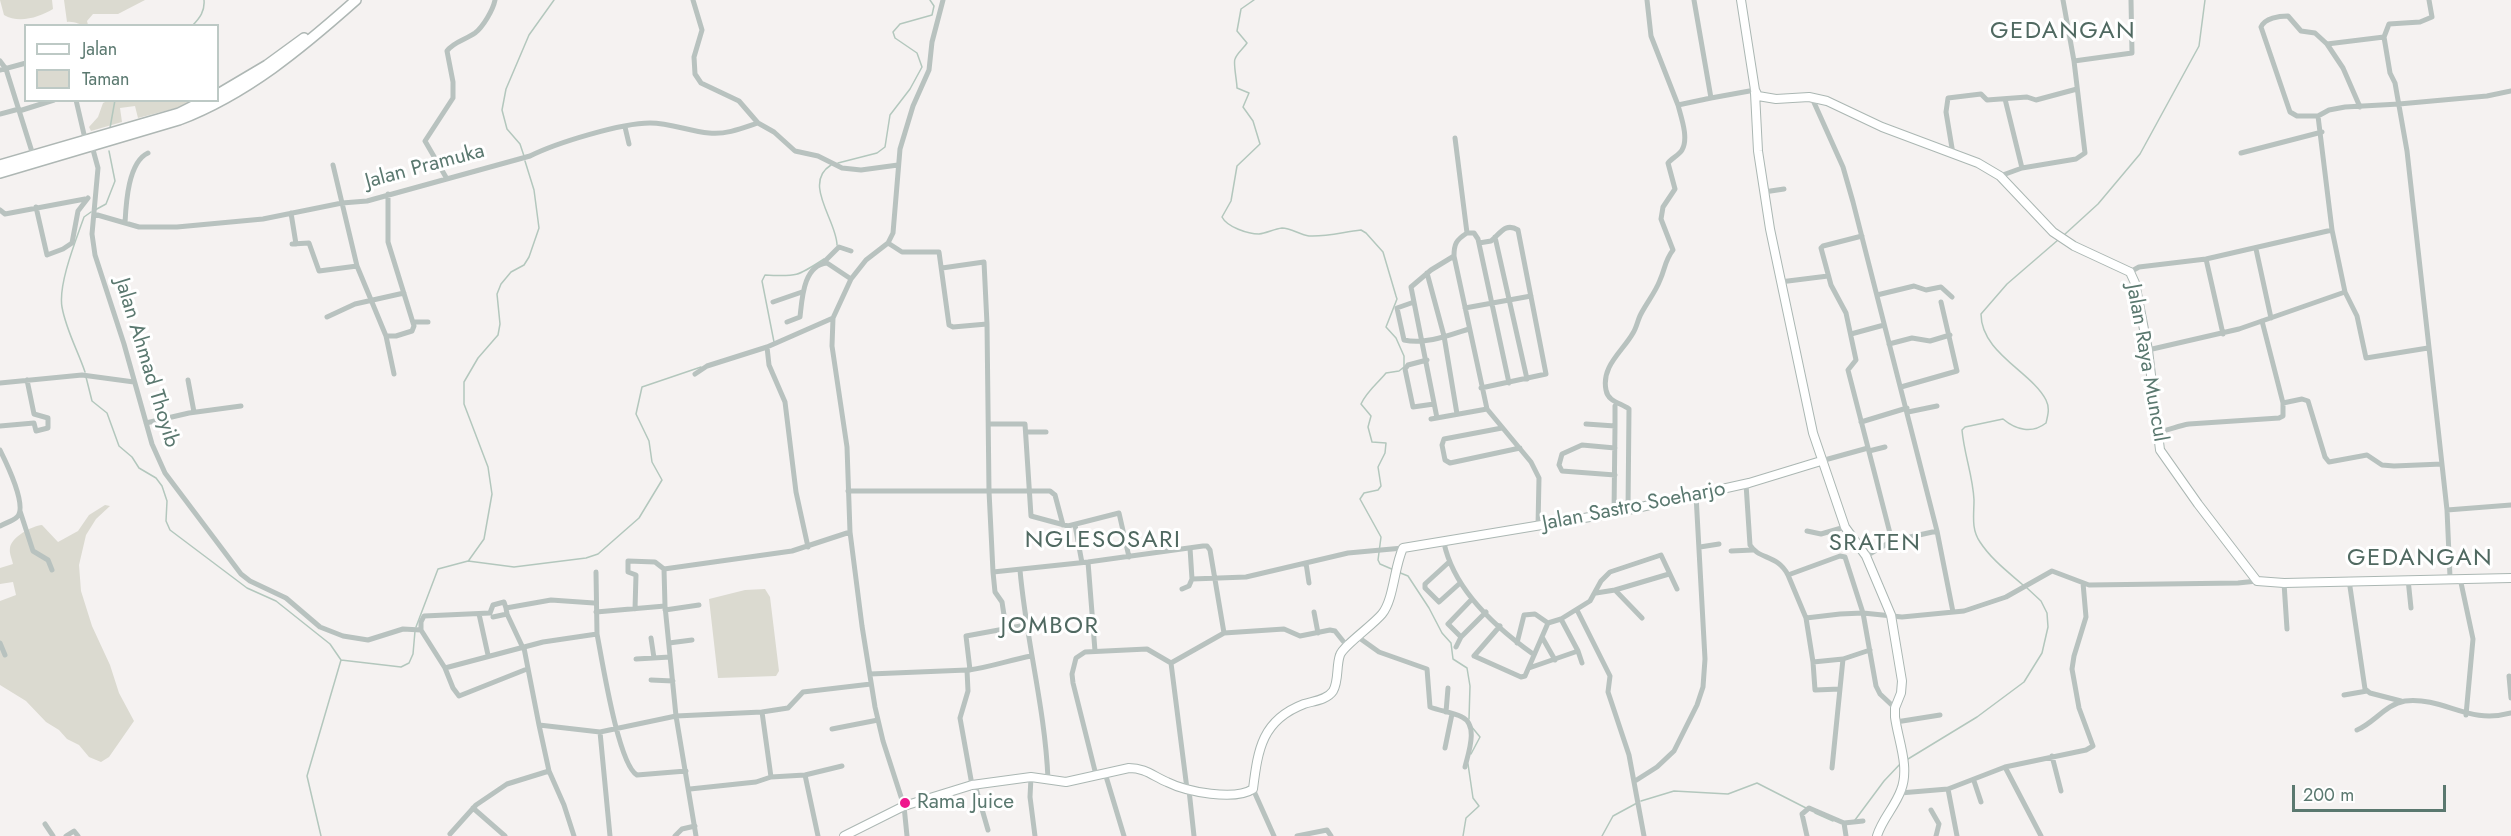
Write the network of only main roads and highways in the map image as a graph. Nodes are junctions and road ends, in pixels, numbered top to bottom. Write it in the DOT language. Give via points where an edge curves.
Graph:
graph roads {
  1 [pos="347,0"];
  2 [pos="356,0"];
  3 [pos="299,46"];
  4 [pos="219,93"];
  5 [pos="219,101"];
  6 [pos="201,102"];
  7 [pos="217,102"];
  8 [pos="158,122"];
  9 [pos="88,144"];
  10 [pos="0,165"];
  11 [pos="0,173"];
  1 -- 3 [label="highway"];
  2 -- 3 [label="highway"];
  3 -- 4 [label="highway"];
  3 -- 5 [label="highway" via="278,66"];
  6 -- 8 [label="highway"];
  7 -- 8 [label="highway" via="186,117"];
  8 -- 9 [label="highway"];
  9 -- 10 [label="highway"];
  9 -- 11 [label="highway"];
}
